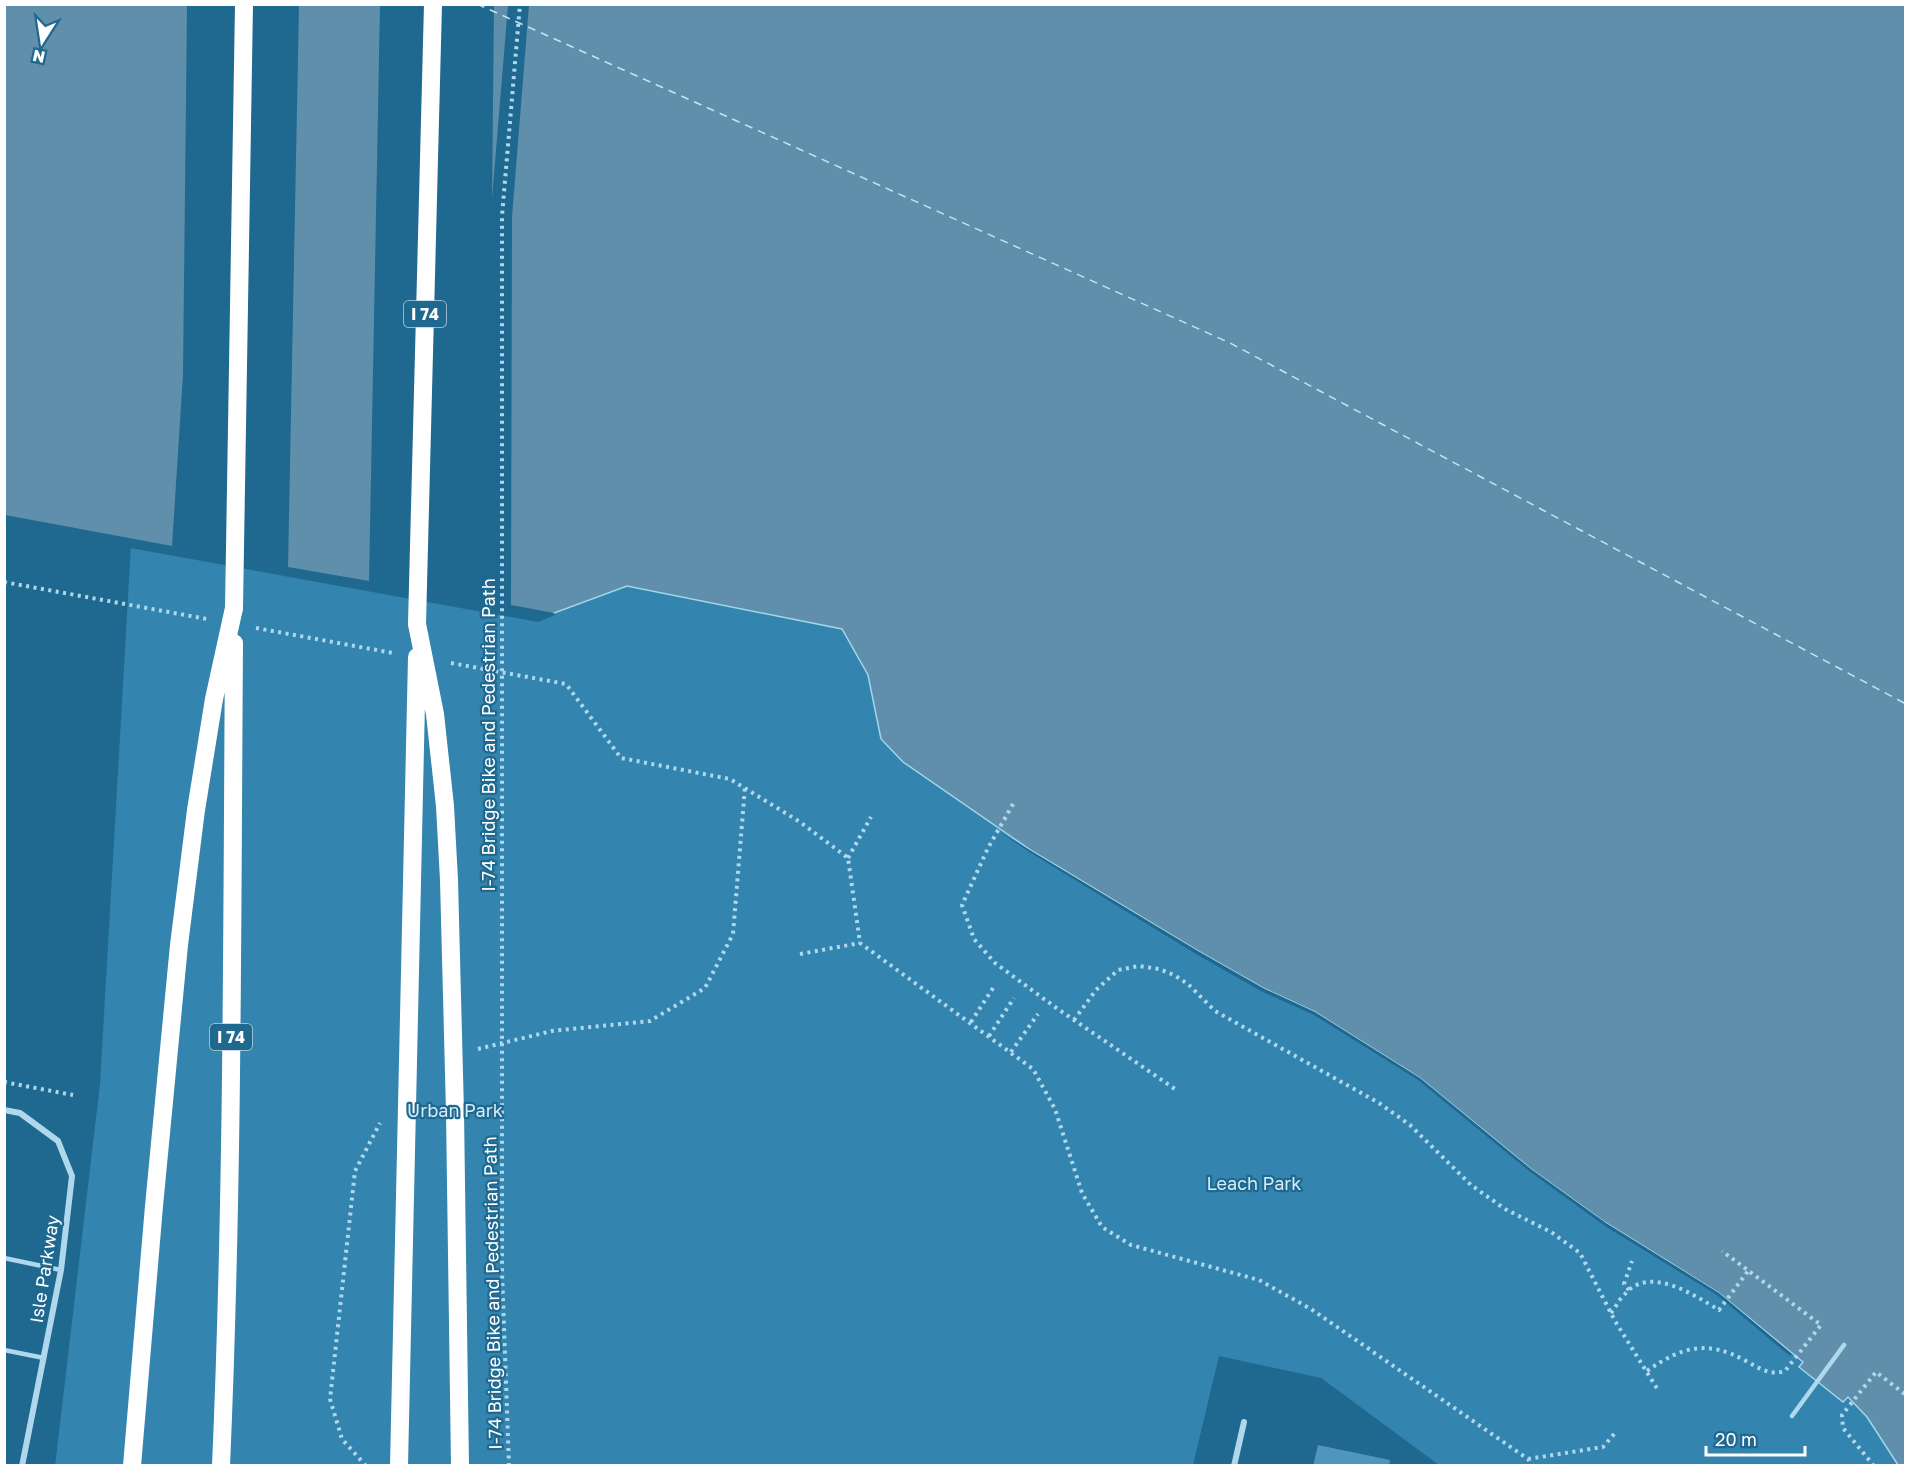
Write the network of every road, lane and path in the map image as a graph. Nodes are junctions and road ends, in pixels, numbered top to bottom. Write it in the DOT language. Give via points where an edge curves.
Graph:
graph roads {
  1 [pos="244,4"];
  2 [pos="433,4"];
  3 [pos="520,4"];
  4 [pos="4,582"];
  5 [pos="234,608"];
  6 [pos="215,620"];
  7 [pos="417,624"];
  8 [pos="250,627"];
  9 [pos="403,654"];
  10 [pos="449,663"];
  11 [pos="745,787"];
  12 [pos="1013,804"];
  13 [pos="872,817"];
  14 [pos="848,858"];
  15 [pos="860,943"];
  16 [pos="800,954"];
  17 [pos="995,985"];
  18 [pos="1014,998"];
  19 [pos="1038,1014"];
  20 [pos="1074,1020"];
  21 [pos="971,1022"];
  22 [pos="989,1036"];
  23 [pos="473,1051"];
  24 [pos="1011,1052"];
  25 [pos="4,1082"];
  26 [pos="1175,1089"];
  27 [pos="73,1095"];
  28 [pos="4,1110"];
  29 [pos="384,1114"];
  30 [pos="1722,1251"];
  31 [pos="4,1258"];
  32 [pos="1632,1261"];
  33 [pos="61,1270"];
  34 [pos="1748,1271"];
  35 [pos="1629,1290"];
  36 [pos="1611,1313"];
  37 [pos="1844,1345"];
  38 [pos="4,1350"];
  39 [pos="44,1358"];
  40 [pos="1646,1372"];
  41 [pos="1658,1390"];
  42 [pos="1905,1395"];
  43 [pos="1792,1416"];
  44 [pos="1245,1422"];
  45 [pos="1615,1432"];
  46 [pos="1528,1459"];
  47 [pos="22,1466"];
  48 [pos="132,1466"];
  49 [pos="221,1466"];
  50 [pos="366,1466"];
  51 [pos="399,1466"];
  52 [pos="460,1466"];
  53 [pos="509,1466"];
  54 [pos="1234,1466"];
  55 [pos="1533,1466"];
  56 [pos="1874,1466"];
  1 -- 5 [label="highway, I 74"];
  2 -- 7 [label="highway, I 74"];
  3 -- 53 [label="path, I-74 Bridge Bike and Pedestrian Path, bridge" via="501,216 502,1260"];
  4 -- 6 [label="path"];
  5 -- 48 [label="highway, bridge" via="214,699 182,922"];
  5 -- 49 [label="highway, I 74, bridge" via="230,1119"];
  7 -- 51 [label="highway, I 74, bridge"];
  7 -- 52 [label="highway, bridge" via="435,714 449,880"];
  8 -- 9 [label="path"];
  10 -- 11 [label="path" via="567,684 621,758 730,779"];
  11 -- 14 [label="path"];
  11 -- 23 [label="path" via="733,934 705,988 650,1021 552,1031"];
  12 -- 20 [label="path" via="962,904 974,939 995,963"];
  13 -- 14 [label="path"];
  14 -- 15 [label="path"];
  15 -- 16 [label="path"];
  15 -- 21 [label="path"];
  17 -- 21 [label="path"];
  18 -- 22 [label="path"];
  19 -- 24 [label="path"];
  20 -- 26 [label="path"];
  20 -- 36 [label="path" via="1096,990 1118,970 1139,966 1174,975 1215,1011 1379,1103 1410,1125 1471,1185 1505,1209 1571,1244 1580,1252"];
  21 -- 22 [label="path"];
  22 -- 24 [label="path"];
  24 -- 46 [label="path" via="1033,1069 1055,1108 1082,1193 1102,1227 1131,1245 1259,1280 1311,1309"];
  25 -- 27 [label="path"];
  28 -- 33 [label="street, Isle Parkway" via="20,1113 58,1141 72,1176"];
  29 -- 50 [label="path" via="355,1171 330,1399 342,1439"];
  30 -- 34 [label="path"];
  31 -- 33 [label="lane"];
  32 -- 35 [label="path" via="1624,1284"];
  33 -- 39 [label="street, Isle Parkway"];
  34 -- 35 [label="path" via="1719,1310 1695,1295 1660,1283 1648,1282"];
  34 -- 40 [label="path" via="1821,1325 1785,1371 1777,1374 1731,1353 1702,1347 1676,1353"];
  35 -- 36 [label="path"];
  36 -- 40 [label="path"];
  37 -- 43 [label="lane"];
  38 -- 39 [label="lane"];
  39 -- 47 [label="street, Isle Parkway"];
  40 -- 41 [label="path"];
  42 -- 56 [label="path" via="1876,1372 1842,1416 1849,1438"];
  44 -- 54 [label="street"];
  45 -- 46 [label="path" via="1603,1447"];
  46 -- 55 [label="path"];
}
